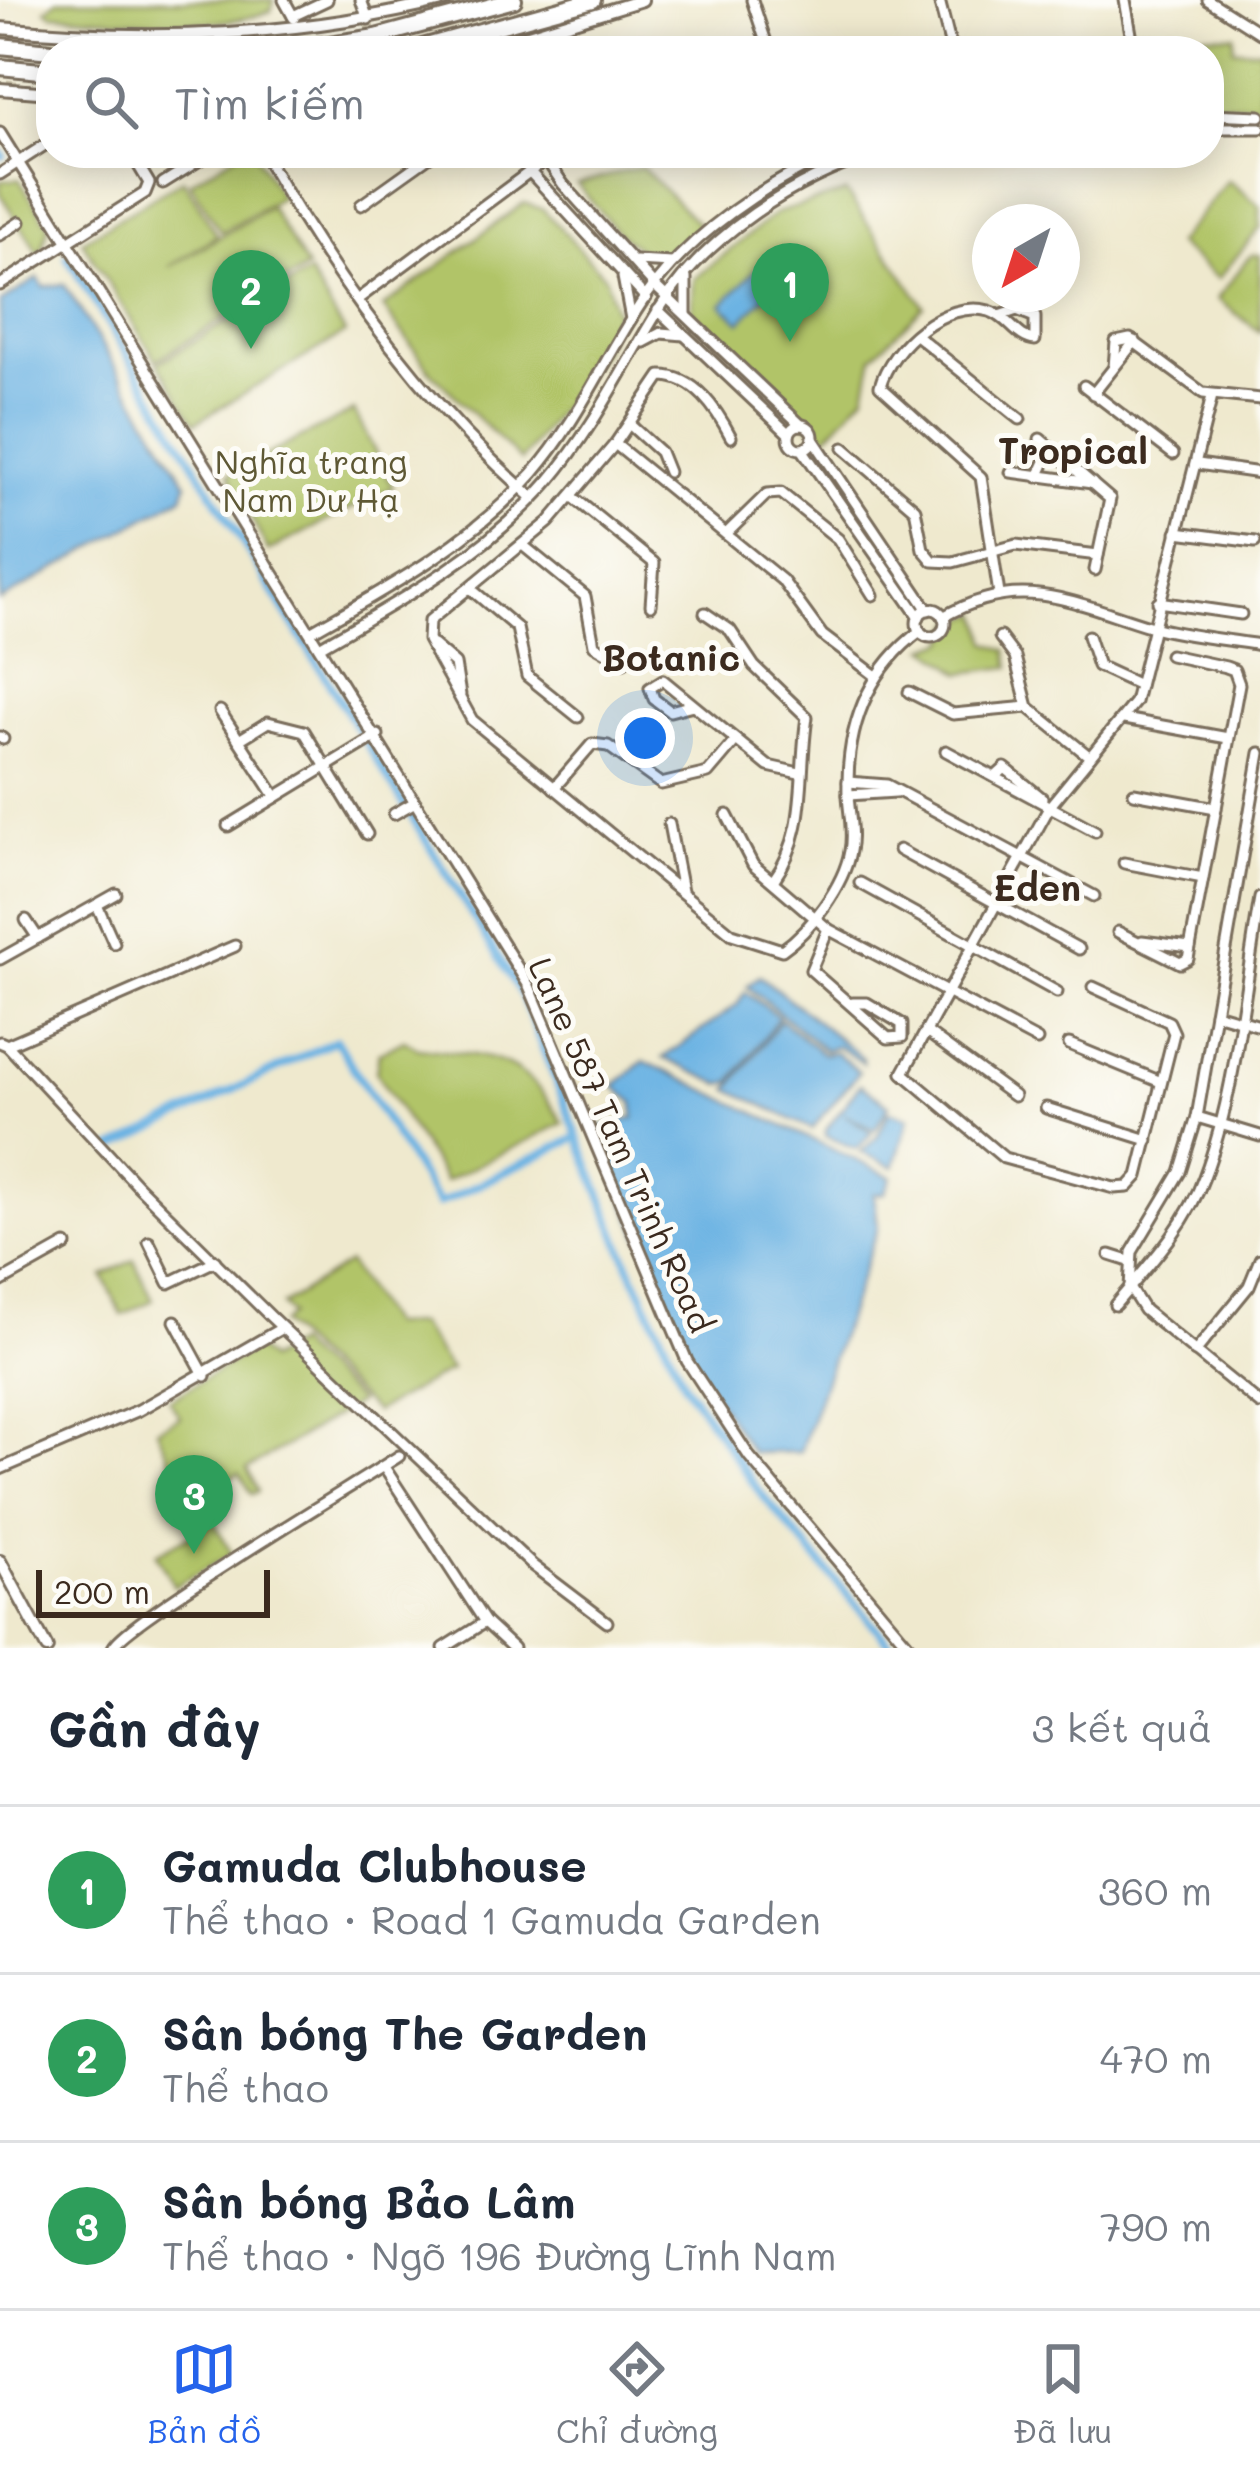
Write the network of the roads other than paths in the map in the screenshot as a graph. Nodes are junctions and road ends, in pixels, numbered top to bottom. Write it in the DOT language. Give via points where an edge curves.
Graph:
graph roads {
  1 [pos="284,0"];
  2 [pos="327,0"];
  3 [pos="361,0"];
  4 [pos="447,0"];
  5 [pos="514,0"];
  6 [pos="592,0"];
  7 [pos="642,0"];
  8 [pos="939,0"];
  9 [pos="1125,0"];
  10 [pos="1208,0"];
  11 [pos="756,1"];
  12 [pos="368,19"];
  13 [pos="295,23"];
  14 [pos="0,28"];
  15 [pos="1260,33"];
  16 [pos="530,34"];
  17 [pos="125,36"];
  18 [pos="175,36"];
  19 [pos="383,36"];
  20 [pos="462,36"];
  21 [pos="524,36"];
  22 [pos="765,36"];
  23 [pos="948,36"];
  24 [pos="1131,36"];
  25 [pos="0,46"];
  26 [pos="36,50"];
  27 [pos="0,67"];
  28 [pos="36,71"];
  29 [pos="0,88"];
  30 [pos="36,92"];
  31 [pos="1224,115"];
  32 [pos="1260,116"];
  33 [pos="1224,128"];
  34 [pos="1260,128"];
  35 [pos="0,133"];
  36 [pos="36,150"];
  37 [pos="16,163"];
  38 [pos="139,168"];
  39 [pos="187,168"];
  40 [pos="272,168"];
  41 [pos="413,168"];
  42 [pos="529,168"];
  43 [pos="533,168"];
  44 [pos="553,168"];
  45 [pos="796,168"];
  46 [pos="812,168"];
  47 [pos="839,168"];
  48 [pos="530,172"];
  49 [pos="0,174"];
  50 [pos="815,177"];
  51 [pos="163,183"];
  52 [pos="361,206"];
  53 [pos="20,222"];
  54 [pos="0,235"];
  55 [pos="66,242"];
  56 [pos="632,260"];
  57 [pos="677,262"];
  58 [pos="621,272"];
  59 [pos="687,275"];
  60 [pos="0,285"];
  61 [pos="654,285"];
  62 [pos="645,297"];
  63 [pos="358,298"];
  64 [pos="667,298"];
  65 [pos="658,310"];
  66 [pos="999,316"];
  67 [pos="688,319"];
  68 [pos="631,322"];
  69 [pos="685,335"];
  70 [pos="916,335"];
  71 [pos="639,345"];
  72 [pos="1212,396"];
  73 [pos="1260,399"];
  74 [pos="1020,419"];
  75 [pos="629,424"];
  76 [pos="801,425"];
  77 [pos="789,434"];
  78 [pos="730,437"];
  79 [pos="813,439"];
  80 [pos="1040,440"];
  81 [pos="615,444"];
  82 [pos="844,448"];
  83 [pos="802,449"];
  84 [pos="1051,449"];
  85 [pos="1173,454"];
  86 [pos="1198,464"];
  87 [pos="668,472"];
  88 [pos="1011,472"];
  89 [pos="1260,472"];
  90 [pos="1038,477"];
  91 [pos="1092,483"];
  92 [pos="520,487"];
  93 [pos="854,494"];
  94 [pos="573,497"];
  95 [pos="533,498"];
  96 [pos="842,503"];
  97 [pos="1177,532"];
  98 [pos="726,534"];
  99 [pos="1255,542"];
  100 [pos="525,547"];
  101 [pos="990,550"];
  102 [pos="1098,555"];
  103 [pos="1095,570"];
  104 [pos="472,590"];
  105 [pos="999,594"];
  106 [pos="873,595"];
  107 [pos="1157,602"];
  108 [pos="651,604"];
  109 [pos="705,613"];
  110 [pos="923,613"];
  111 [pos="1240,614"];
  112 [pos="943,617"];
  113 [pos="326,623"];
  114 [pos="1151,627"];
  115 [pos="920,631"];
  116 [pos="1088,636"];
  117 [pos="1000,637"];
  118 [pos="335,638"];
  119 [pos="315,640"];
  120 [pos="1260,645"];
  121 [pos="1169,655"];
  122 [pos="624,662"];
  123 [pos="876,676"];
  124 [pos="1139,685"];
  125 [pos="909,692"];
  126 [pos="692,705"];
  127 [pos="1028,707"];
  128 [pos="220,711"];
  129 [pos="578,717"];
  130 [pos="1124,719"];
  131 [pos="1228,738"];
  132 [pos="239,740"];
  133 [pos="370,740"];
  134 [pos="736,740"];
  135 [pos="946,751"];
  136 [pos="1260,753"];
  137 [pos="1090,757"];
  138 [pos="326,766"];
  139 [pos="799,773"];
  140 [pos="848,782"];
  141 [pos="554,788"];
  142 [pos="896,792"];
  143 [pos="1134,793"];
  144 [pos="848,796"];
  145 [pos="275,797"];
  146 [pos="1050,806"];
  147 [pos="1216,808"];
  148 [pos="727,815"];
  149 [pos="669,824"];
  150 [pos="228,826"];
  151 [pos="1095,831"];
  152 [pos="367,834"];
  153 [pos="899,850"];
  154 [pos="1021,858"];
  155 [pos="1124,862"];
  156 [pos="1203,878"];
  157 [pos="773,881"];
  158 [pos="860,883"];
  159 [pos="682,891"];
  160 [pos="116,895"];
  161 [pos="1094,896"];
  162 [pos="1260,898"];
  163 [pos="997,903"];
  164 [pos="97,905"];
  165 [pos="814,915"];
  166 [pos="26,920"];
  167 [pos="828,929"];
  168 [pos="1118,932"];
  169 [pos="1257,932"];
  170 [pos="38,938"];
  171 [pos="1142,941"];
  172 [pos="114,943"];
  173 [pos="235,946"];
  174 [pos="973,946"];
  175 [pos="1190,947"];
  176 [pos="1079,949"];
  177 [pos="0,959"];
  178 [pos="1093,986"];
  179 [pos="950,990"];
  180 [pos="1058,992"];
  181 [pos="853,1003"];
  182 [pos="1215,1013"];
  183 [pos="1238,1019"];
  184 [pos="1260,1026"];
  185 [pos="928,1033"];
  186 [pos="1037,1040"];
  187 [pos="4,1043"];
  188 [pos="1069,1044"];
  189 [pos="1160,1082"];
  190 [pos="1014,1096"];
  191 [pos="1046,1108"];
  192 [pos="1197,1117"];
  193 [pos="1220,1123"];
  194 [pos="1260,1136"];
  195 [pos="1148,1140"];
  196 [pos="149,1242"];
  197 [pos="66,1246"];
  198 [pos="1110,1255"];
  199 [pos="1260,1259"];
  200 [pos="214,1261"];
  201 [pos="1130,1261"];
  202 [pos="0,1282"];
  203 [pos="1249,1286"];
  204 [pos="1130,1288"];
  205 [pos="1260,1295"];
  206 [pos="1115,1305"];
  207 [pos="175,1321"];
  208 [pos="282,1328"];
  209 [pos="1196,1352"];
  210 [pos="205,1376"];
  211 [pos="1260,1404"];
  212 [pos="399,1456"];
  213 [pos="384,1467"];
  214 [pos="0,1469"];
  215 [pos="0,1561"];
  216 [pos="485,1622"];
  217 [pos="608,1622"];
  218 [pos="112,1647"];
  219 [pos="47,1648"];
  220 [pos="444,1648"];
  221 [pos="513,1648"];
  222 [pos="911,1648"];
  1 -- 13 [label="street"];
  2 -- 13 [label="street"];
  3 -- 12 [label="street"];
  4 -- 12 [label="main road"];
  5 -- 19 [label="highway"];
  6 -- 20 [label="highway"];
  7 -- 16 [label="main road"];
  8 -- 23 [label="street"];
  9 -- 24 [label="street"];
  10 -- 15 [label="street"];
  11 -- 22 [label="street"];
  12 -- 13 [label="main road"];
  13 -- 18 [label="main road"];
  14 -- 17 [label="main road"];
  16 -- 21 [label="main road"];
  25 -- 26 [label="highway"];
  27 -- 28 [label="highway"];
  29 -- 30 [label="main road"];
  31 -- 32 [label="street"];
  33 -- 34 [label="street"];
  35 -- 37 [label="street, Lane 587 Tam Trinh Road"];
  36 -- 37 [label="street"];
  37 -- 49 [label="street"];
  37 -- 55 [label="street, Lane 587 Tam Trinh Road"];
  38 -- 55 [label="street" via="145,193"];
  39 -- 51 [label="street"];
  40 -- 63 [label="street"];
  41 -- 52 [label="street"];
  42 -- 48 [label="street"];
  43 -- 48 [label="street"];
  44 -- 56 [label="street"];
  45 -- 57 [label="street"];
  46 -- 50 [label="street"];
  47 -- 50 [label="street"];
  48 -- 58 [label="street"];
  48 -- 63 [label="street"];
  50 -- 59 [label="street"];
  53 -- 54 [label="street"];
  55 -- 60 [label="street"];
  55 -- 119 [label="street, Lane 587 Tam Trinh Road"];
  56 -- 57 [label="street"];
  56 -- 61 [label="street"];
  57 -- 61 [label="street"];
  58 -- 62 [label="street"];
  58 -- 68 [label="street"];
  59 -- 64 [label="street"];
  59 -- 67 [label="street"];
  61 -- 62 [label="street"];
  61 -- 64 [label="street"];
  62 -- 65 [label="street"];
  62 -- 68 [label="street"];
  63 -- 92 [label="street" via="435,401"];
  64 -- 65 [label="street"];
  64 -- 67 [label="street"];
  65 -- 69 [label="street"];
  65 -- 71 [label="street"];
  66 -- 70 [label="street" via="945,316"];
  67 -- 76 [label="street"];
  68 -- 92 [label="street" via="596,386"];
  69 -- 71 [label="street" via="661,333"];
  69 -- 77 [label="street"];
  70 -- 74 [label="street"];
  70 -- 101 [label="street" via="880,386 980,477"];
  71 -- 95 [label="street" via="591,426"];
  72 -- 73 [label="street"];
  72 -- 85 [label="street" via="1135,341 1116,342 1114,367 1088,390"];
  72 -- 86 [label="street"];
  75 -- 78 [label="street" via="651,385 667,375 712,405"];
  75 -- 81 [label="street"];
  75 -- 87 [label="street" via="661,452"];
  76 -- 77 [label="street"];
  76 -- 79 [label="street"];
  77 -- 83 [label="street"];
  79 -- 83 [label="street"];
  79 -- 93 [label="street"];
  80 -- 84 [label="street"];
  81 -- 94 [label="street"];
  81 -- 98 [label="street"];
  82 -- 101 [label="street" via="915,509 933,561"];
  83 -- 96 [label="street"];
  84 -- 90 [label="street"];
  84 -- 91 [label="street"];
  86 -- 89 [label="street"];
  86 -- 97 [label="street"];
  88 -- 90 [label="street"];
  90 -- 91 [label="street"];
  91 -- 102 [label="street" via="1111,505"];
  92 -- 95 [label="street"];
  92 -- 113 [label="street" via="435,559"];
  93 -- 96 [label="street"];
  93 -- 110 [label="street"];
  94 -- 100 [label="street"];
  94 -- 108 [label="street" via="655,563"];
  95 -- 118 [label="street" via="469,556"];
  96 -- 110 [label="street"];
  97 -- 99 [label="street"];
  97 -- 107 [label="street"];
  98 -- 106 [label="street" via="759,499 781,493 838,539"];
  98 -- 123 [label="street" via="782,580 823,635"];
  100 -- 104 [label="street"];
  100 -- 122 [label="street" via="585,596 594,645"];
  101 -- 102 [label="street" via="1036,545"];
  101 -- 105 [label="street"];
  102 -- 103 [label="street"];
  104 -- 129 [label="street" via="517,628 526,676"];
  104 -- 141 [label="street" via="429,621 428,640 479,727"];
  105 -- 112 [label="street"];
  105 -- 114 [label="street" via="1063,596"];
  107 -- 111 [label="street"];
  107 -- 114 [label="street"];
  109 -- 139 [label="street" via="805,712"];
  110 -- 112 [label="street"];
  110 -- 115 [label="street"];
  112 -- 115 [label="street" via="938,635"];
  113 -- 118 [label="street"];
  113 -- 119 [label="street"];
  114 -- 120 [label="street"];
  114 -- 124 [label="street"];
  115 -- 123 [label="street"];
  116 -- 124 [label="street" via="1098,667"];
  117 -- 127 [label="street" via="1015,656"];
  118 -- 119 [label="street"];
  119 -- 133 [label="street, Lane 587 Tam Trinh Road"];
  121 -- 131 [label="street" via="1234,670 1239,684"];
  123 -- 140 [label="street" via="856,718"];
  124 -- 130 [label="street"];
  125 -- 127 [label="street" via="953,714"];
  126 -- 134 [label="street"];
  127 -- 137 [label="street"];
  128 -- 132 [label="street"];
  130 -- 131 [label="street"];
  130 -- 137 [label="street"];
  131 -- 147 [label="street"];
  132 -- 138 [label="street" via="268,722 304,730"];
  132 -- 145 [label="street"];
  133 -- 138 [label="street"];
  133 -- 222 [label="street, Lane 587 Tam Trinh Road" via="405,808 529,986 687,1361 749,1456"];
  134 -- 139 [label="street" via="776,770"];
  134 -- 141 [label="street" via="708,772 661,784 608,746 592,744"];
  135 -- 146 [label="street"];
  136 -- 182 [label="street"];
  137 -- 146 [label="street"];
  138 -- 145 [label="street"];
  138 -- 152 [label="street"];
  139 -- 157 [label="street" via="799,833"];
  140 -- 142 [label="street"];
  140 -- 144 [label="street"];
  141 -- 159 [label="street"];
  142 -- 144 [label="street"];
  142 -- 154 [label="street"];
  143 -- 147 [label="street"];
  144 -- 165 [label="street" via="850,853"];
  145 -- 150 [label="street"];
  146 -- 151 [label="street"];
  146 -- 154 [label="street"];
  147 -- 156 [label="street"];
  148 -- 157 [label="street" via="746,858"];
  149 -- 159 [label="street"];
  153 -- 163 [label="street"];
  154 -- 161 [label="street"];
  154 -- 163 [label="street"];
  155 -- 156 [label="street"];
  156 -- 175 [label="street"];
  157 -- 165 [label="street"];
  158 -- 174 [label="street"];
  159 -- 165 [label="street" via="744,941 772,950 788,947"];
  160 -- 164 [label="street"];
  162 -- 169 [label="street"];
  163 -- 174 [label="street"];
  163 -- 176 [label="street"];
  164 -- 170 [label="street"];
  164 -- 172 [label="street"];
  165 -- 167 [label="street"];
  166 -- 170 [label="street"];
  167 -- 179 [label="street"];
  167 -- 181 [label="street" via="811,970"];
  168 -- 171 [label="street"];
  169 -- 183 [label="street"];
  170 -- 177 [label="street"];
  171 -- 175 [label="street"];
  171 -- 175 [label="street" via="1182,963"];
  173 -- 187 [label="street"];
  174 -- 179 [label="street"];
  174 -- 180 [label="street"];
  178 -- 189 [label="street" via="1168,1022 1174,1034"];
  179 -- 185 [label="street"];
  179 -- 186 [label="street"];
  181 -- 181 [label="street" via="888,1037 902,1037 902,1024"];
  182 -- 183 [label="street"];
  182 -- 192 [label="street"];
  183 -- 184 [label="street"];
  183 -- 193 [label="street"];
  185 -- 190 [label="street"];
  185 -- 195 [label="street" via="904,1062 906,1078 1004,1158 1121,1189 1135,1182"];
  187 -- 200 [label="street"];
  188 -- 189 [label="street"];
  189 -- 195 [label="street"];
  191 -- 195 [label="street"];
  192 -- 193 [label="street"];
  192 -- 201 [label="street" via="1180,1172"];
  193 -- 194 [label="street"];
  193 -- 204 [label="street" via="1184,1216"];
  196 -- 200 [label="street" via="170,1283"];
  197 -- 202 [label="street"];
  198 -- 201 [label="street"];
  199 -- 203 [label="street"];
  200 -- 208 [label="street"];
  201 -- 204 [label="street"];
  203 -- 205 [label="street"];
  203 -- 209 [label="street"];
  204 -- 206 [label="street"];
  204 -- 209 [label="street" via="1144,1310"];
  207 -- 210 [label="street"];
  208 -- 210 [label="street"];
  208 -- 217 [label="street" via="532,1565"];
  209 -- 211 [label="street"];
  210 -- 214 [label="street"];
  212 -- 213 [label="street"];
  213 -- 216 [label="street"];
  213 -- 218 [label="street"];
  215 -- 219 [label="main road"];
  216 -- 220 [label="street"];
  216 -- 221 [label="street"];
}
